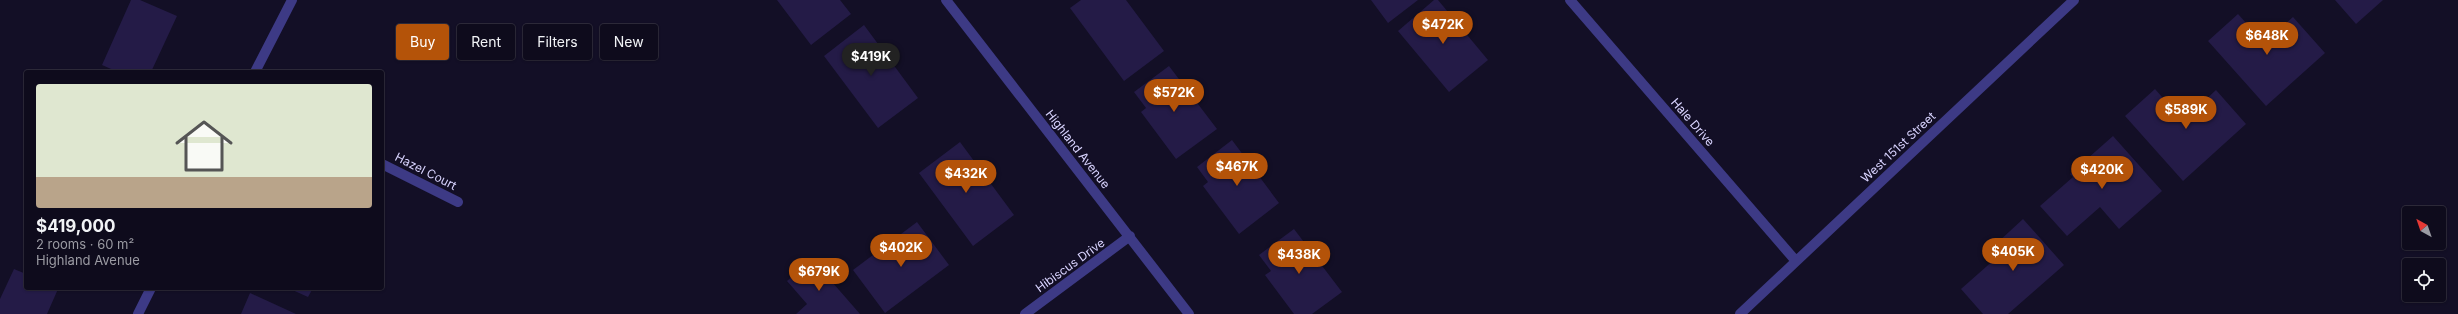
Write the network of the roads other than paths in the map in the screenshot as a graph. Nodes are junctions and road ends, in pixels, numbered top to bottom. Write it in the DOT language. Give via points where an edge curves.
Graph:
graph roads {
  1 [pos="292,0"];
  2 [pos="946,0"];
  3 [pos="1570,0"];
  4 [pos="2074,0"];
  5 [pos="256,70"];
  6 [pos="384,165"];
  7 [pos="458,202"];
  8 [pos="1130,236"];
  9 [pos="1795,260"];
  10 [pos="150,290"];
  11 [pos="138,314"];
  12 [pos="1025,314"];
  13 [pos="1189,314"];
  14 [pos="1740,314"];
  1 -- 5 [label="street"];
  2 -- 8 [label="street, Highland Avenue"];
  3 -- 9 [label="street, Hale Drive"];
  4 -- 9 [label="street, West 151st Street"];
  6 -- 7 [label="street, Hazel Court"];
  8 -- 12 [label="street, Hibiscus Drive"];
  8 -- 13 [label="street, Highland Avenue"];
  9 -- 14 [label="street, West 151st Street"];
  10 -- 11 [label="street"];
}
